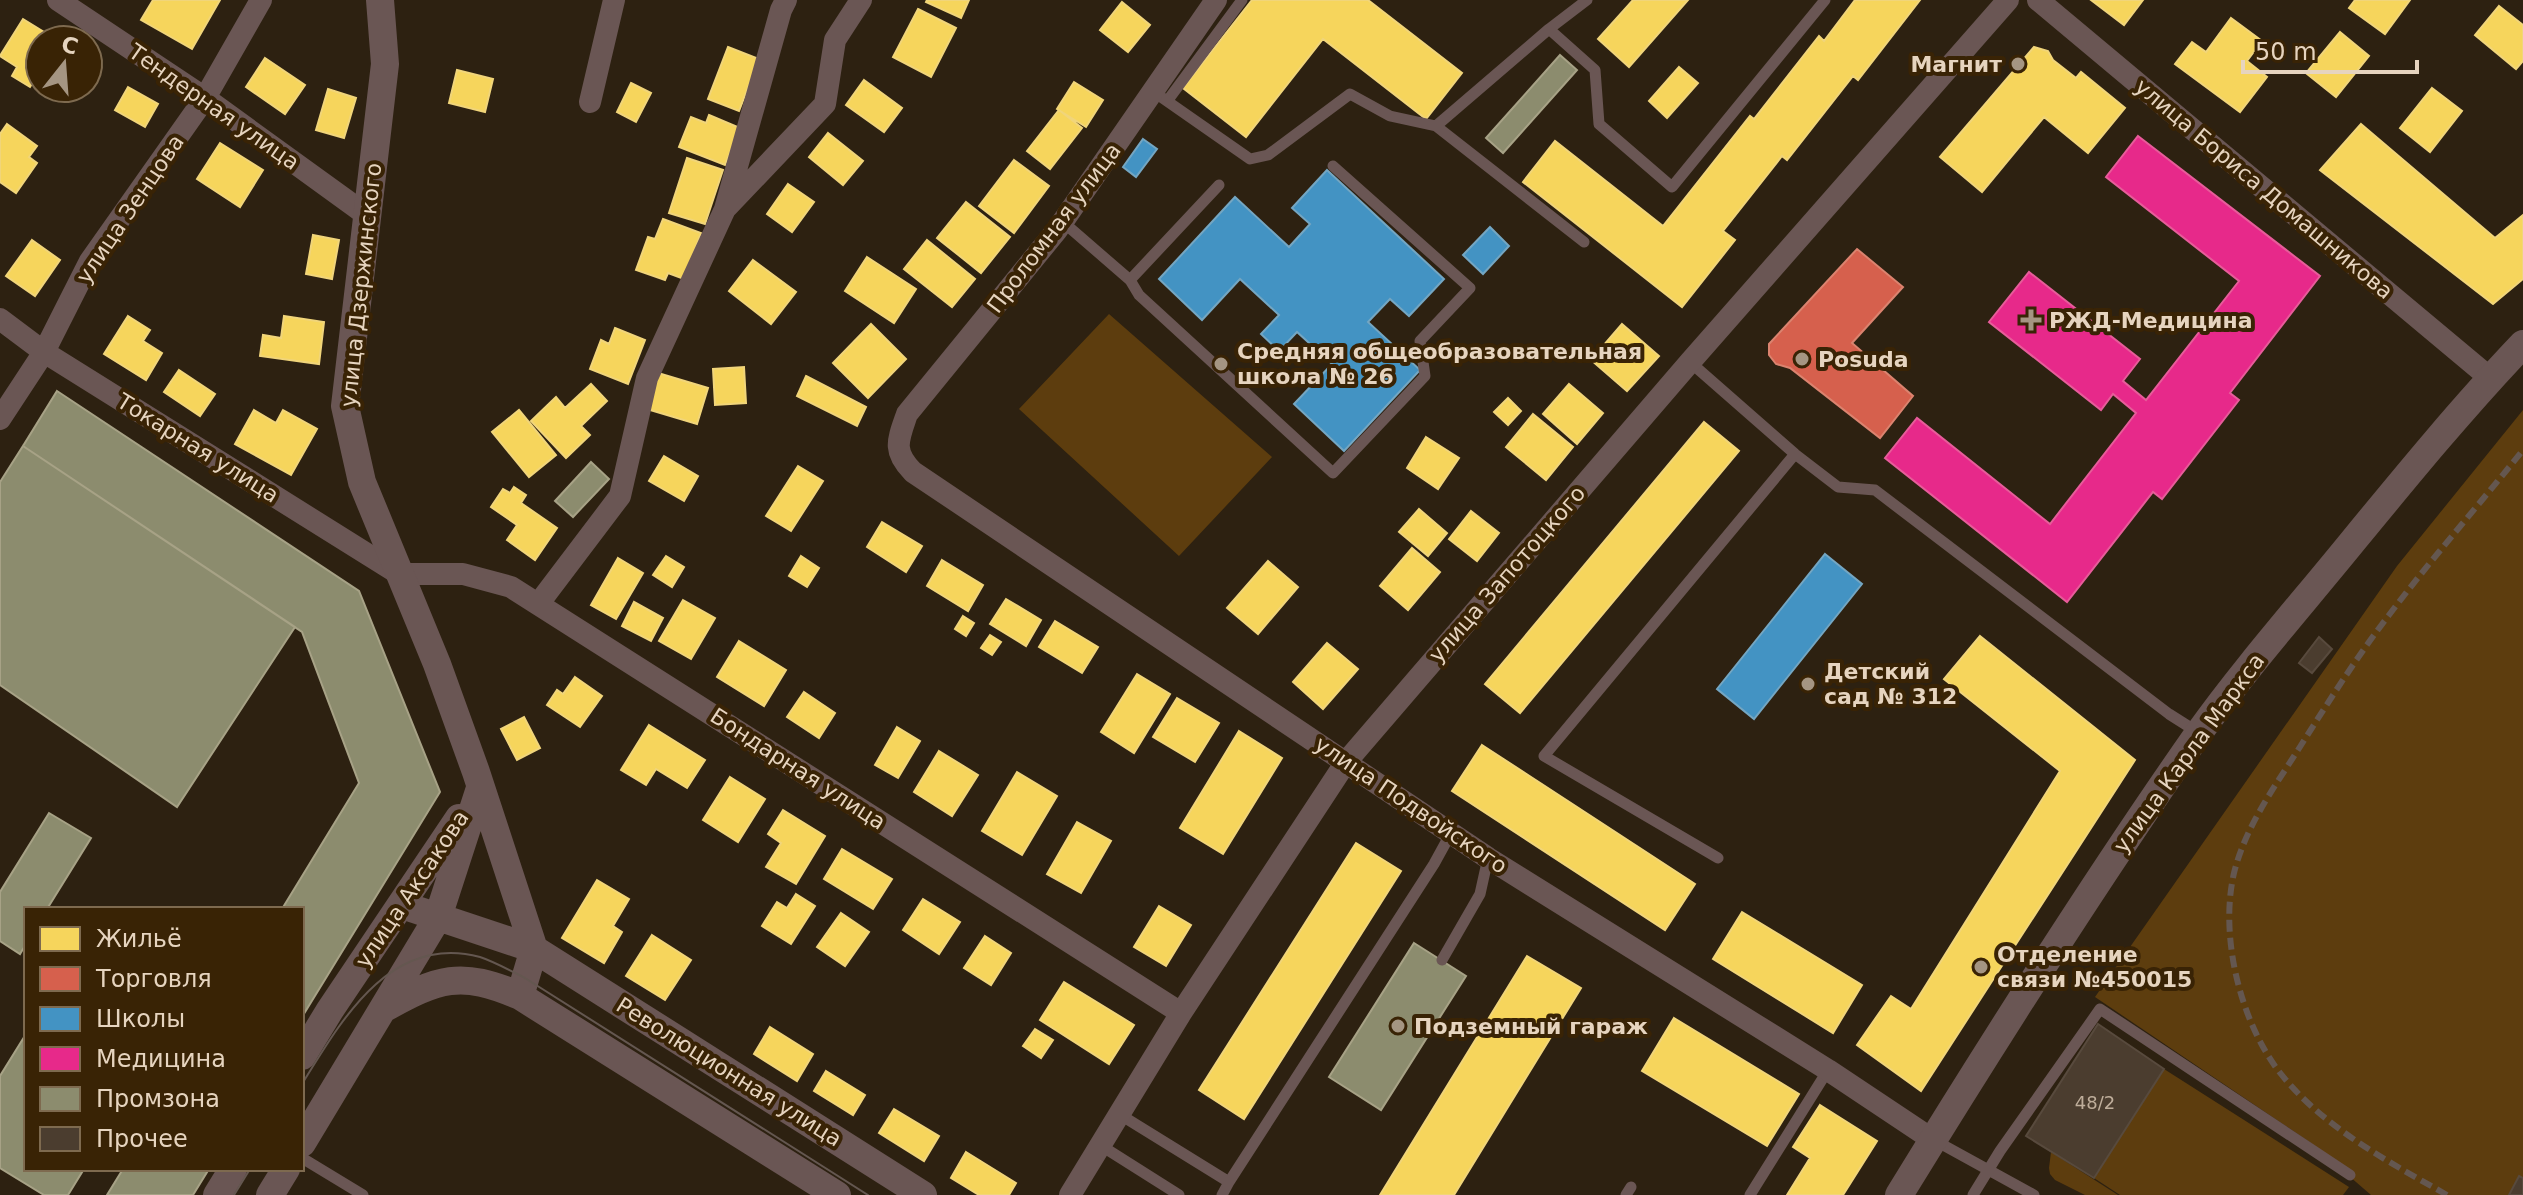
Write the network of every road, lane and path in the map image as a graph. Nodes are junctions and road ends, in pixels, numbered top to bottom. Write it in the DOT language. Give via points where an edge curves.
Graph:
graph roads {
  1 [pos="58,0"];
  2 [pos="261,0"];
  3 [pos="380,0"];
  4 [pos="614,0"];
  5 [pos="786,0"];
  6 [pos="861,0"];
  7 [pos="1216,0"];
  8 [pos="1242,0"];
  9 [pos="1587,0"];
  10 [pos="1825,0"];
  11 [pos="2008,0"];
  12 [pos="2038,0"];
  13 [pos="1549,29"];
  14 [pos="1161,96"];
  15 [pos="205,98"];
  16 [pos="590,102"];
  17 [pos="1436,126"];
  18 [pos="1333,166"];
  19 [pos="1219,185"];
  20 [pos="725,209"];
  21 [pos="368,216"];
  22 [pos="1063,222"];
  23 [pos="1584,242"];
  24 [pos="1130,280"];
  25 [pos="0,319"];
  26 [pos="2523,344"];
  27 [pos="44,352"];
  28 [pos="1690,362"];
  29 [pos="2490,378"];
  30 [pos="0,419"];
  31 [pos="1795,454"];
  32 [pos="900,455"];
  33 [pos="399,574"];
  34 [pos="539,603"];
  35 [pos="2199,733"];
  36 [pos="1346,762"];
  37 [pos="480,788"];
  38 [pos="1451,833"];
  39 [pos="1488,858"];
  40 [pos="1718,858"];
  41 [pos="402,905"];
  42 [pos="438,917"];
  43 [pos="534,949"];
  44 [pos="1442,960"];
  45 [pos="520,996"];
  46 [pos="1181,1013"];
  47 [pos="376,1021"];
  48 [pos="304,1053"];
  49 [pos="1828,1070"];
  50 [pos="1119,1114"];
  51 [pos="304,1140"];
  52 [pos="1933,1140"];
  53 [pos="1100,1145"];
  54 [pos="304,1159"];
  55 [pos="1989,1169"];
  56 [pos="232,1171"];
  57 [pos="285,1171"];
  58 [pos="2350,1175"];
  59 [pos="1229,1182"];
  60 [pos="358,1194"];
  61 [pos="217,1195"];
  62 [pos="270,1195"];
  63 [pos="837,1195"];
  64 [pos="923,1195"];
  65 [pos="1070,1195"];
  66 [pos="1179,1195"];
  67 [pos="1222,1195"];
  68 [pos="1750,1195"];
  69 [pos="1899,1195"];
  70 [pos="1973,1195"];
  71 [pos="2034,1195"];
  1 -- 15 [label="street, Тендерная улица"];
  2 -- 15 [label="street, улица Зенцова"];
  3 -- 21 [label="street, улица Дзержинского" via="385,64"];
  4 -- 16 [label="street"];
  5 -- 20 [label="street"];
  6 -- 20 [label="street" via="835,40 825,104"];
  7 -- 14 [label="street, Проломная улица"];
  8 -- 14 [label="lane"];
  9 -- 13 [label="lane"];
  10 -- 13 [label="lane" via="1672,187 1599,124 1595,70"];
  11 -- 28 [label="street, улица Запотоцкого"];
  12 -- 29 [label="street, улица Бориса Домашникова"];
  13 -- 17 [label="lane"];
  14 -- 17 [label="lane" via="1250,159 1268,155 1350,94 1390,116"];
  14 -- 22 [label="street, Проломная улица"];
  15 -- 21 [label="street, Тендерная улица"];
  15 -- 27 [label="street, улица Зенцова" via="90,261"];
  17 -- 23 [label="lane"];
  18 -- 24 [label="lane" via="1470,288 1420,341 1425,376 1333,473 1139,295"];
  19 -- 24 [label="lane"];
  20 -- 34 [label="street" via="647,378 620,496"];
  21 -- 33 [label="street, улица Дзержинского" via="345,406 362,482"];
  22 -- 24 [label="lane"];
  22 -- 32 [label="street, Проломная улица" via="907,414 898,441"];
  25 -- 27 [label="street, Токарная улица"];
  26 -- 29 [label="street, улица Карла Маркса"];
  27 -- 30 [label="street, улица Зенцова"];
  27 -- 33 [label="street, Токарная улица"];
  28 -- 31 [label="lane"];
  28 -- 36 [label="street, улица Запотоцкого"];
  29 -- 35 [label="street, улица Карла Маркса"];
  31 -- 35 [label="lane" via="1838,487 1875,490"];
  31 -- 40 [label="lane" via="1544,756"];
  32 -- 36 [label="street, улица Подвойского" via="913,472"];
  33 -- 34 [label="street, Бондарная улица" via="463,574 511,587"];
  33 -- 37 [label="street, улица Дзержинского"];
  34 -- 46 [label="street, Бондарная улица"];
  35 -- 52 [label="street, улица Карла Маркса" via="2126,837"];
  36 -- 38 [label="street, улица Подвойского"];
  36 -- 46 [label="street, улица Запотоцкого"];
  37 -- 41 [label="street, улица Аксакова"];
  37 -- 42 [label="street, улица Аксакова"];
  37 -- 43 [label="street"];
  38 -- 39 [label="street, улица Подвойского"];
  38 -- 59 [label="lane"];
  39 -- 44 [label="lane" via="1480,894"];
  39 -- 49 [label="street, улица Подвойского"];
  41 -- 42 [label="street, Революционная улица"];
  41 -- 48 [label="street, улица Аксакова"];
  42 -- 43 [label="street, Революционная улица"];
  42 -- 47 [label="street, улица Аксакова"];
  43 -- 45 [label="street"];
  43 -- 64 [label="street, Революционная улица"];
  45 -- 47 [label="street" via="460,979 424,986"];
  45 -- 63 [label="street"];
  46 -- 50 [label="street, улица Запотоцкого"];
  47 -- 51 [label="street, улица Аксакова"];
  49 -- 52 [label="street, улица Подвойского"];
  49 -- 68 [label="lane"];
  50 -- 53 [label="street, улица Запотоцкого"];
  50 -- 59 [label="lane"];
  52 -- 55 [label="lane"];
  52 -- 69 [label="street, улица Карла Маркса"];
  53 -- 65 [label="street, улица Запотоцкого"];
  53 -- 66 [label="lane"];
  54 -- 60 [label="lane"];
  55 -- 58 [label="lane" via="2100,1009"];
  55 -- 70 [label="lane"];
  55 -- 71 [label="lane"];
  56 -- 61 [label="street"];
  57 -- 62 [label="street"];
  59 -- 67 [label="lane"];
}
